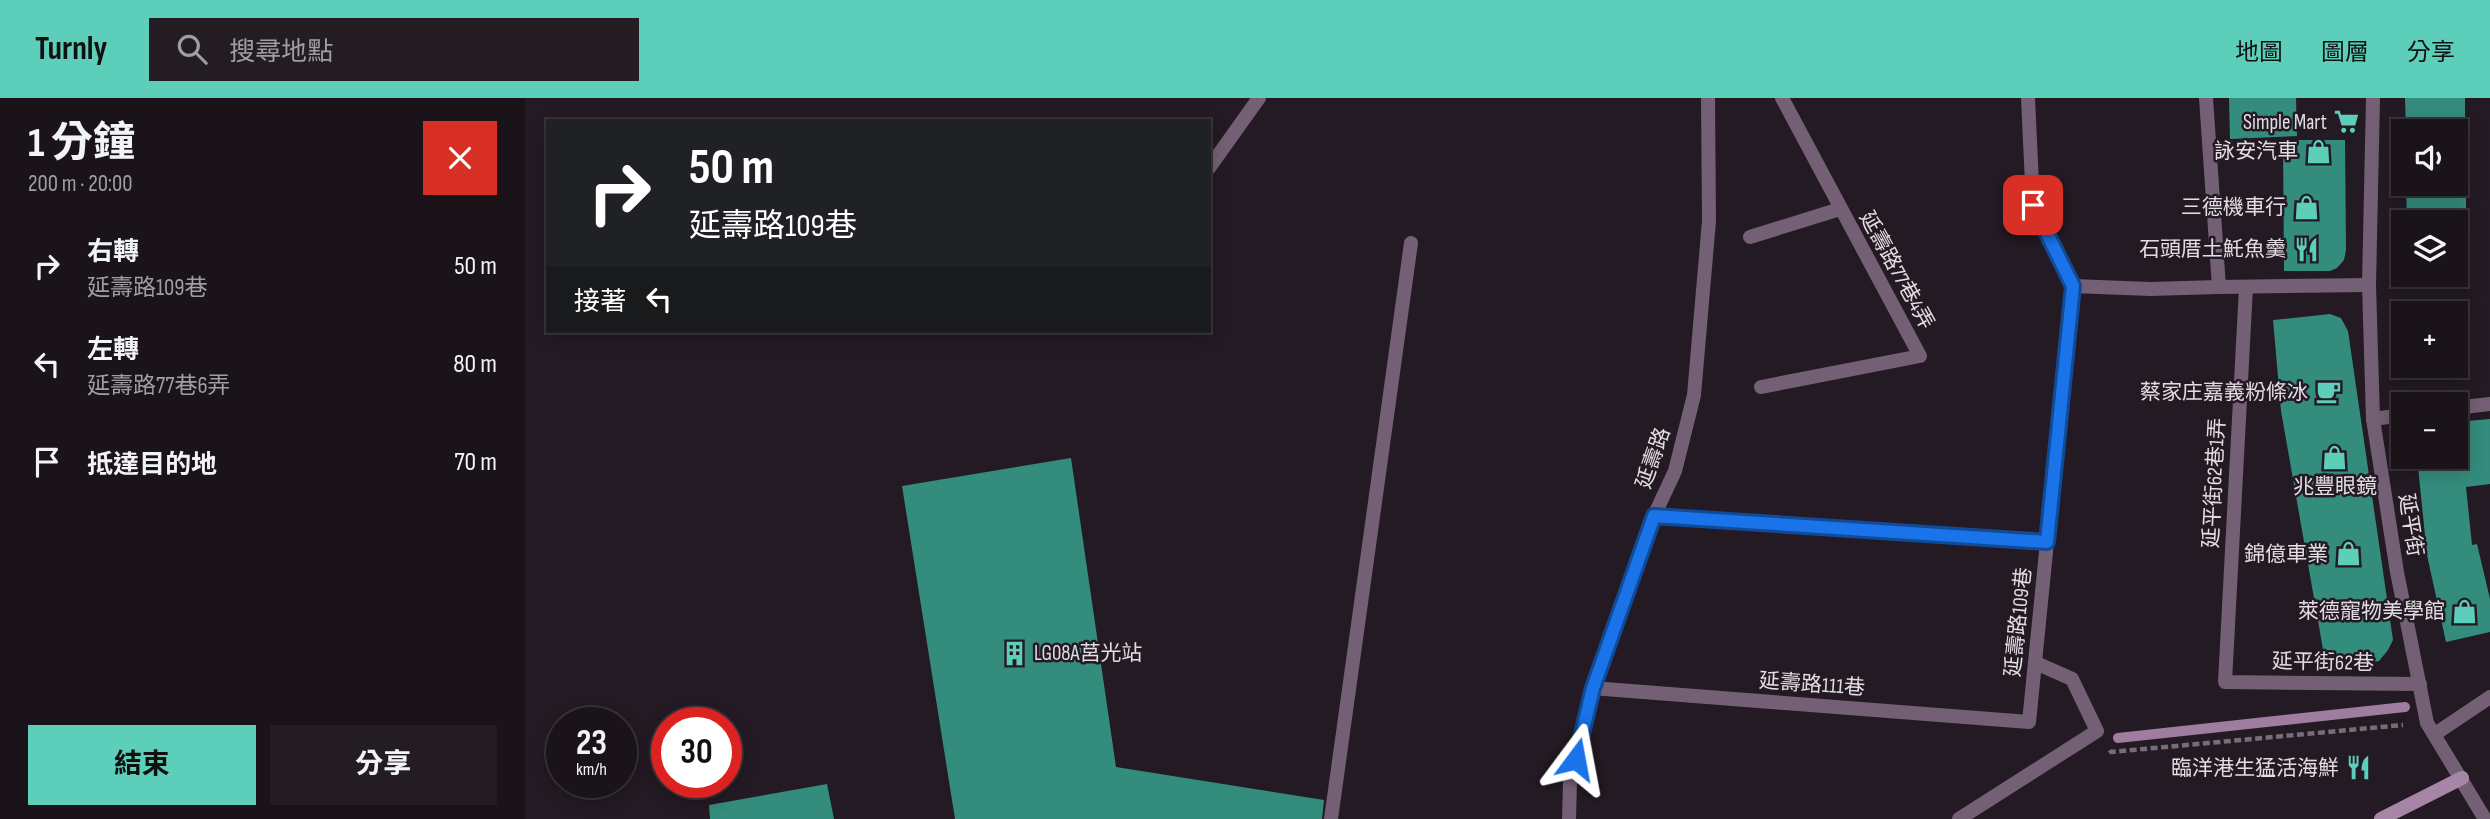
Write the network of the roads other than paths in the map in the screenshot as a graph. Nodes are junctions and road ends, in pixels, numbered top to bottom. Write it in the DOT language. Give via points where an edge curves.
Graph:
graph roads {
  1 [pos="1259,98"];
  2 [pos="1708,98"];
  3 [pos="1782,98"];
  4 [pos="2028,98"];
  5 [pos="2206,98"];
  6 [pos="2374,98"];
  7 [pos="1211,165"];
  8 [pos="1840,209"];
  9 [pos="1750,237"];
  10 [pos="1411,243"];
  11 [pos="2369,285"];
  12 [pos="2073,286"];
  13 [pos="2219,287"];
  14 [pos="2246,287"];
  15 [pos="1761,387"];
  16 [pos="2490,404"];
  17 [pos="2468,407"];
  18 [pos="2391,417"];
  19 [pos="2373,419"];
  20 [pos="1654,516"];
  21 [pos="2047,542"];
  22 [pos="2036,663"];
  23 [pos="2225,682"];
  24 [pos="2420,684"];
  25 [pos="1593,688"];
  26 [pos="2490,697"];
  27 [pos="2029,722"];
  28 [pos="2431,729"];
  29 [pos="2462,778"];
  30 [pos="1331,819"];
  31 [pos="1569,819"];
  32 [pos="1959,819"];
  33 [pos="2381,819"];
  34 [pos="2486,819"];
  1 -- 7 [label="street"];
  2 -- 20 [label="street, 延壽路" via="1709,221 1694,395 1675,471"];
  3 -- 8 [label="street, 延壽路77巷4弄"];
  4 -- 12 [label="street" via="2033,205"];
  5 -- 13 [label="street"];
  6 -- 11 [label="street, 延平街"];
  8 -- 9 [label="street"];
  8 -- 15 [label="street, 延壽路77巷4弄" via="1920,356"];
  10 -- 30 [label="street"];
  11 -- 14 [label="street"];
  11 -- 19 [label="street, 延平街"];
  12 -- 13 [label="street"];
  12 -- 21 [label="street"];
  13 -- 14 [label="street"];
  14 -- 23 [label="street, 延平街62巷1弄"];
  16 -- 17 [label="street"];
  18 -- 19 [label="street"];
  19 -- 24 [label="street, 延平街"];
  20 -- 21 [label="street, 延壽路109巷"];
  20 -- 25 [label="street, 延壽路"];
  21 -- 22 [label="street, 延壽路109巷"];
  22 -- 27 [label="street, 延壽路109巷"];
  22 -- 32 [label="street" via="2072,679 2098,732"];
  23 -- 24 [label="street, 延平街62巷"];
  24 -- 28 [label="street, 延平街"];
  25 -- 27 [label="street, 延壽路111巷"];
  25 -- 31 [label="street, 延壽路" via="1570,782"];
  26 -- 28 [label="street"];
  28 -- 29 [label="street, 延平街"];
  29 -- 33 [label="street"];
  29 -- 34 [label="street, 延平街"];
}
